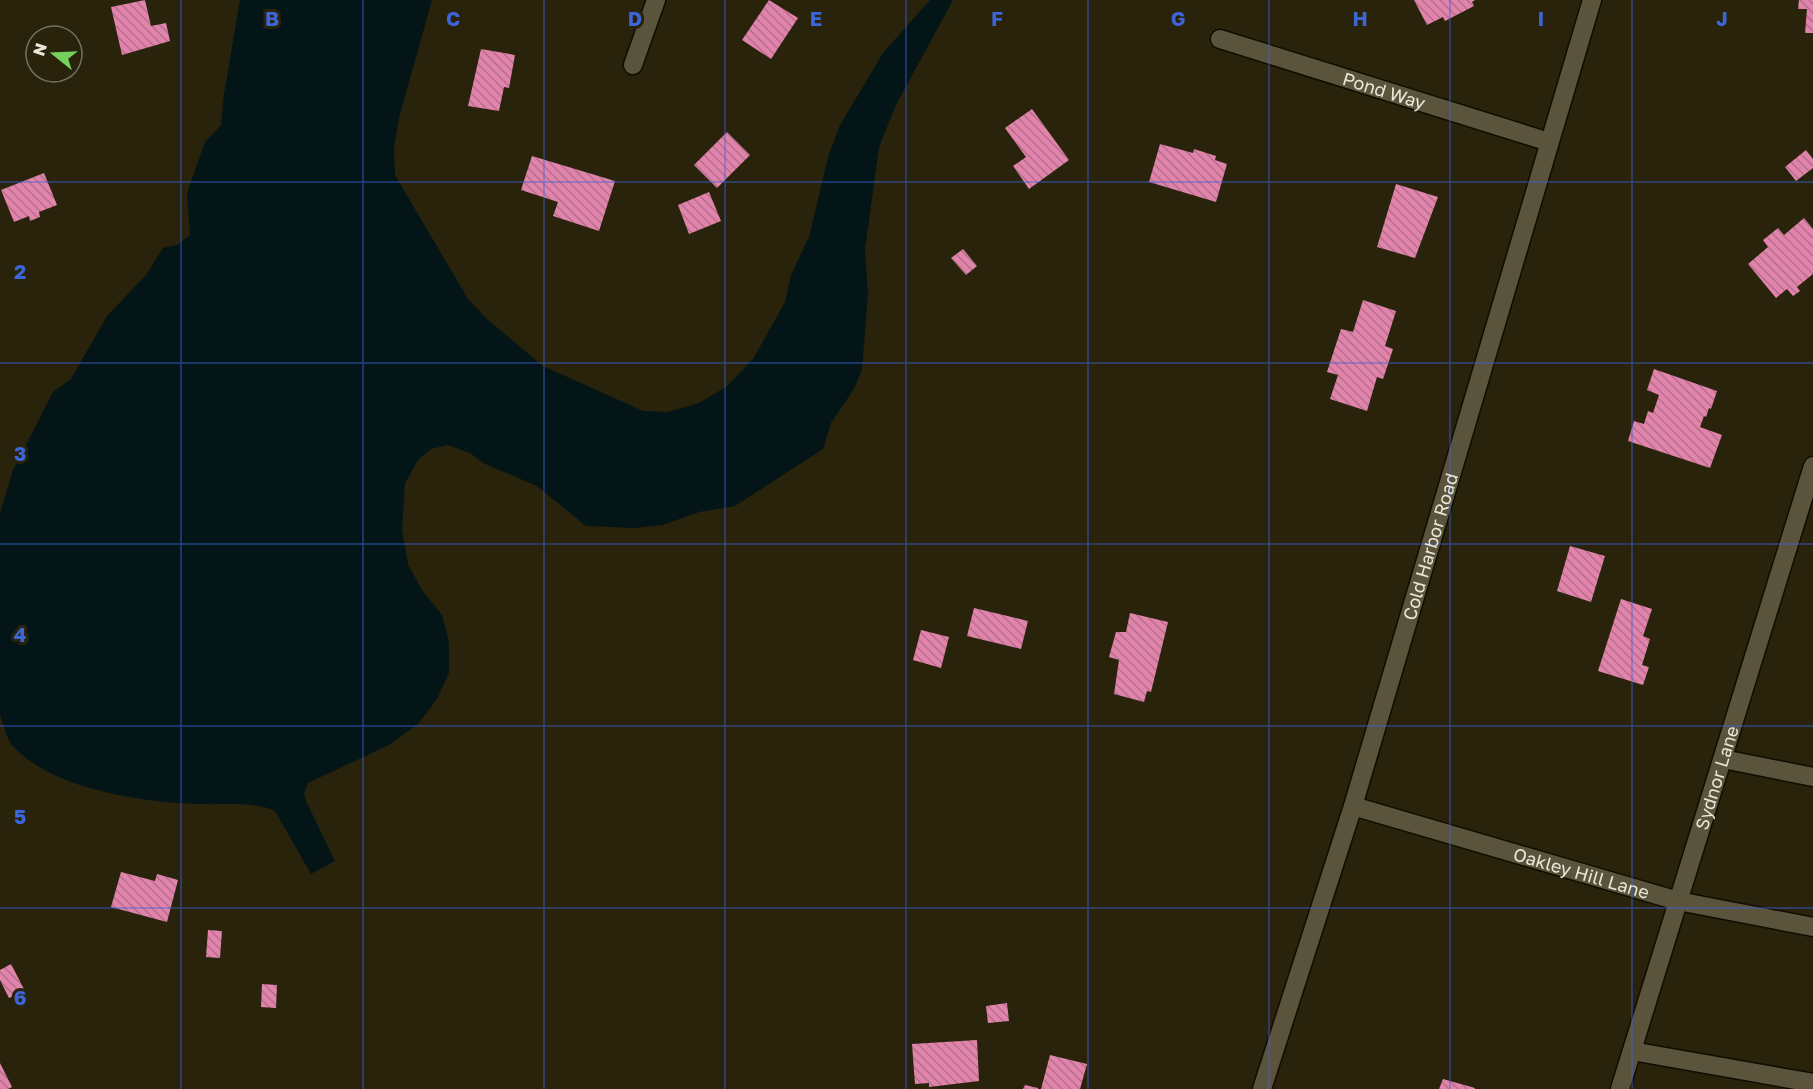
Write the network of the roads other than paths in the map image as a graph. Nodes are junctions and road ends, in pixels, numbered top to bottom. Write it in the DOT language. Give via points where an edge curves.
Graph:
graph roads {
  1 [pos="656,0"];
  2 [pos="1592,0"];
  3 [pos="1220,39"];
  4 [pos="633,65"];
  5 [pos="1550,142"];
  6 [pos="1813,466"];
  7 [pos="1723,759"];
  8 [pos="1813,777"];
  9 [pos="1353,806"];
  10 [pos="1678,901"];
  11 [pos="1813,927"];
  12 [pos="1632,1051"];
  13 [pos="1813,1083"];
  14 [pos="1262,1089"];
  15 [pos="1620,1089"];
  1 -- 4 [label="street"];
  2 -- 5 [label="street, Cold Harbor Road"];
  3 -- 5 [label="street, Pond Way"];
  5 -- 9 [label="street, Cold Harbor Road"];
  6 -- 7 [label="street, Sydnor Lane"];
  7 -- 8 [label="street"];
  7 -- 10 [label="street, Sydnor Lane"];
  9 -- 10 [label="street, Oakley Hill Lane"];
  9 -- 14 [label="street, Cold Harbor Road"];
  10 -- 11 [label="street, Oakley Hill Lane"];
  10 -- 12 [label="street, Sydnor Lane"];
  12 -- 13 [label="street"];
  12 -- 15 [label="street, Sydnor Lane"];
}
